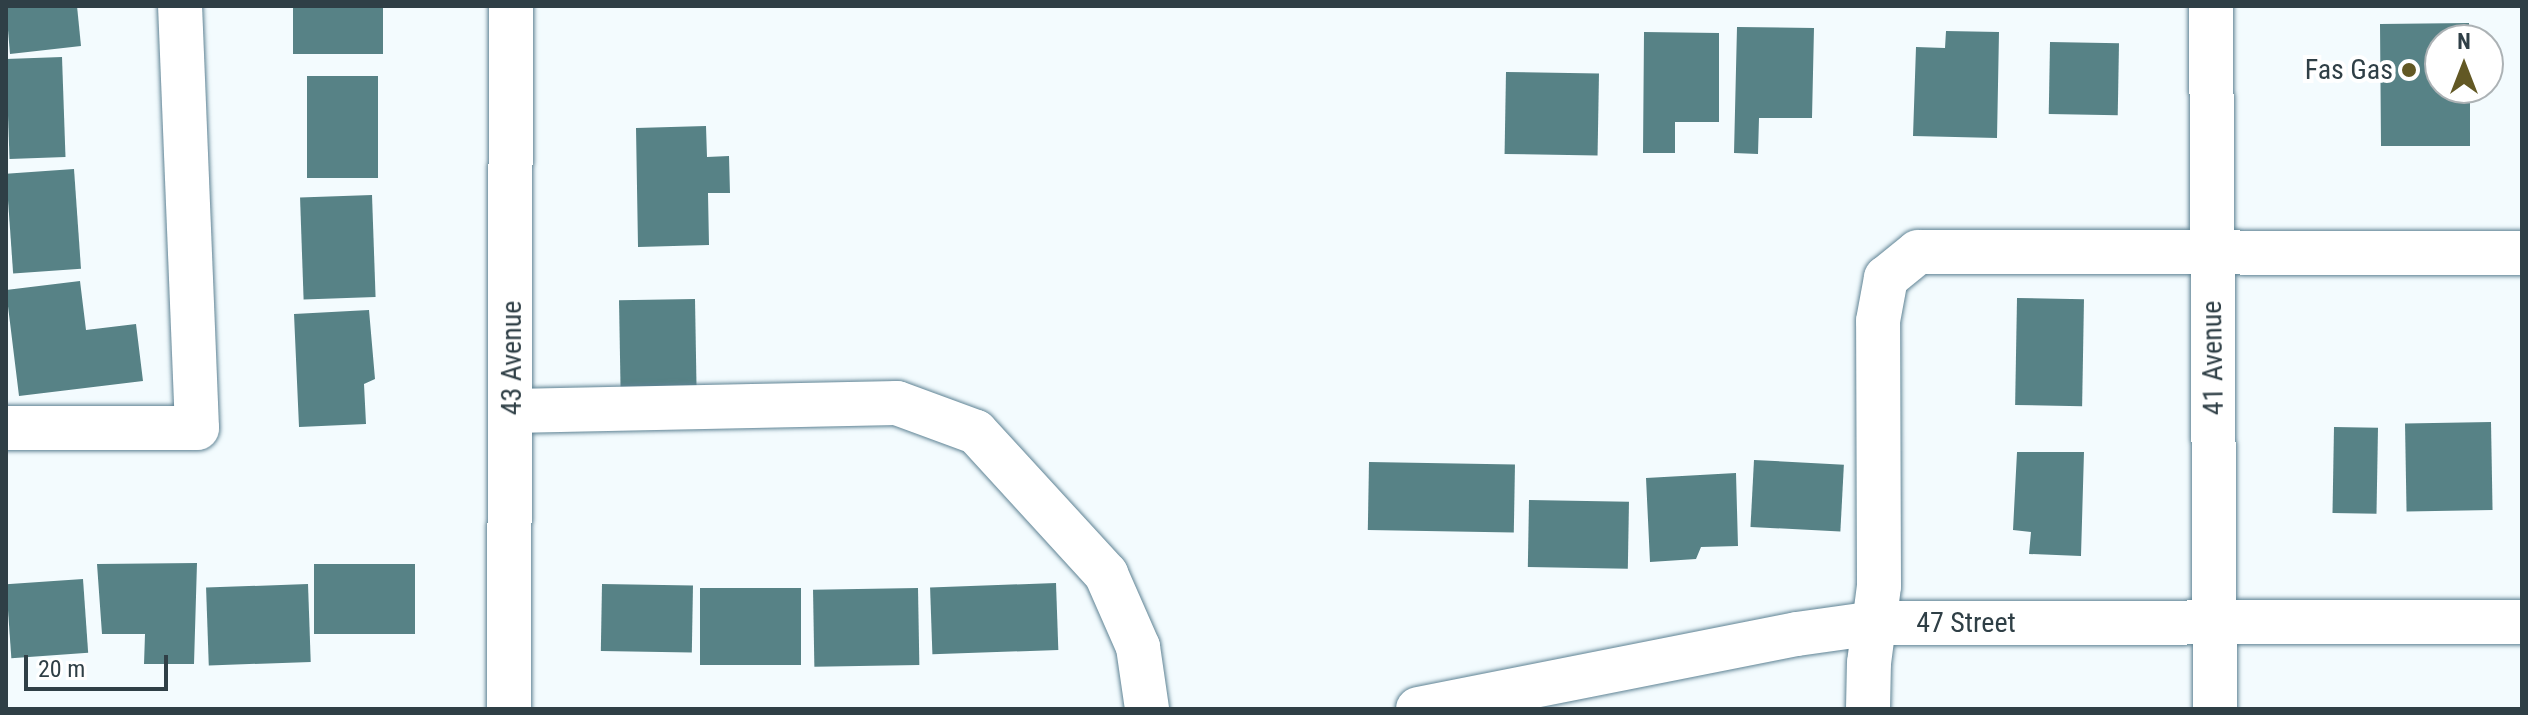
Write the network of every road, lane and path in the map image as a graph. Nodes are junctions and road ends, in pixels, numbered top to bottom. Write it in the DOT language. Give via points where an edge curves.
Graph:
graph roads {
  1 [pos="180,6"];
  2 [pos="511,6"];
  3 [pos="2211,6"];
  4 [pos="2212,250"];
  5 [pos="2522,253"];
  6 [pos="512,411"];
  7 [pos="6,428"];
  8 [pos="2522,622"];
  9 [pos="1875,623"];
  10 [pos="2215,623"];
  11 [pos="509,709"];
  12 [pos="1147,709"];
  13 [pos="1418,709"];
  14 [pos="1868,709"];
  15 [pos="2215,709"];
  1 -- 7 [label="street" via="197,428"];
  2 -- 6 [label="street, 43 Avenue"];
  3 -- 4 [label="street, 41 Avenue"];
  4 -- 5 [label="street"];
  4 -- 9 [label="street" via="1918,252 1886,278 1878,321"];
  4 -- 10 [label="street, 41 Avenue"];
  6 -- 11 [label="street, 43 Avenue"];
  6 -- 12 [label="street" via="897,403 976,432 1106,574 1138,647"];
  8 -- 10 [label="street, 47 Street"];
  9 -- 10 [label="street, 47 Street"];
  9 -- 13 [label="street, 47 Street"];
  9 -- 14 [label="street"];
  10 -- 15 [label="street, 41 Avenue"];
}
